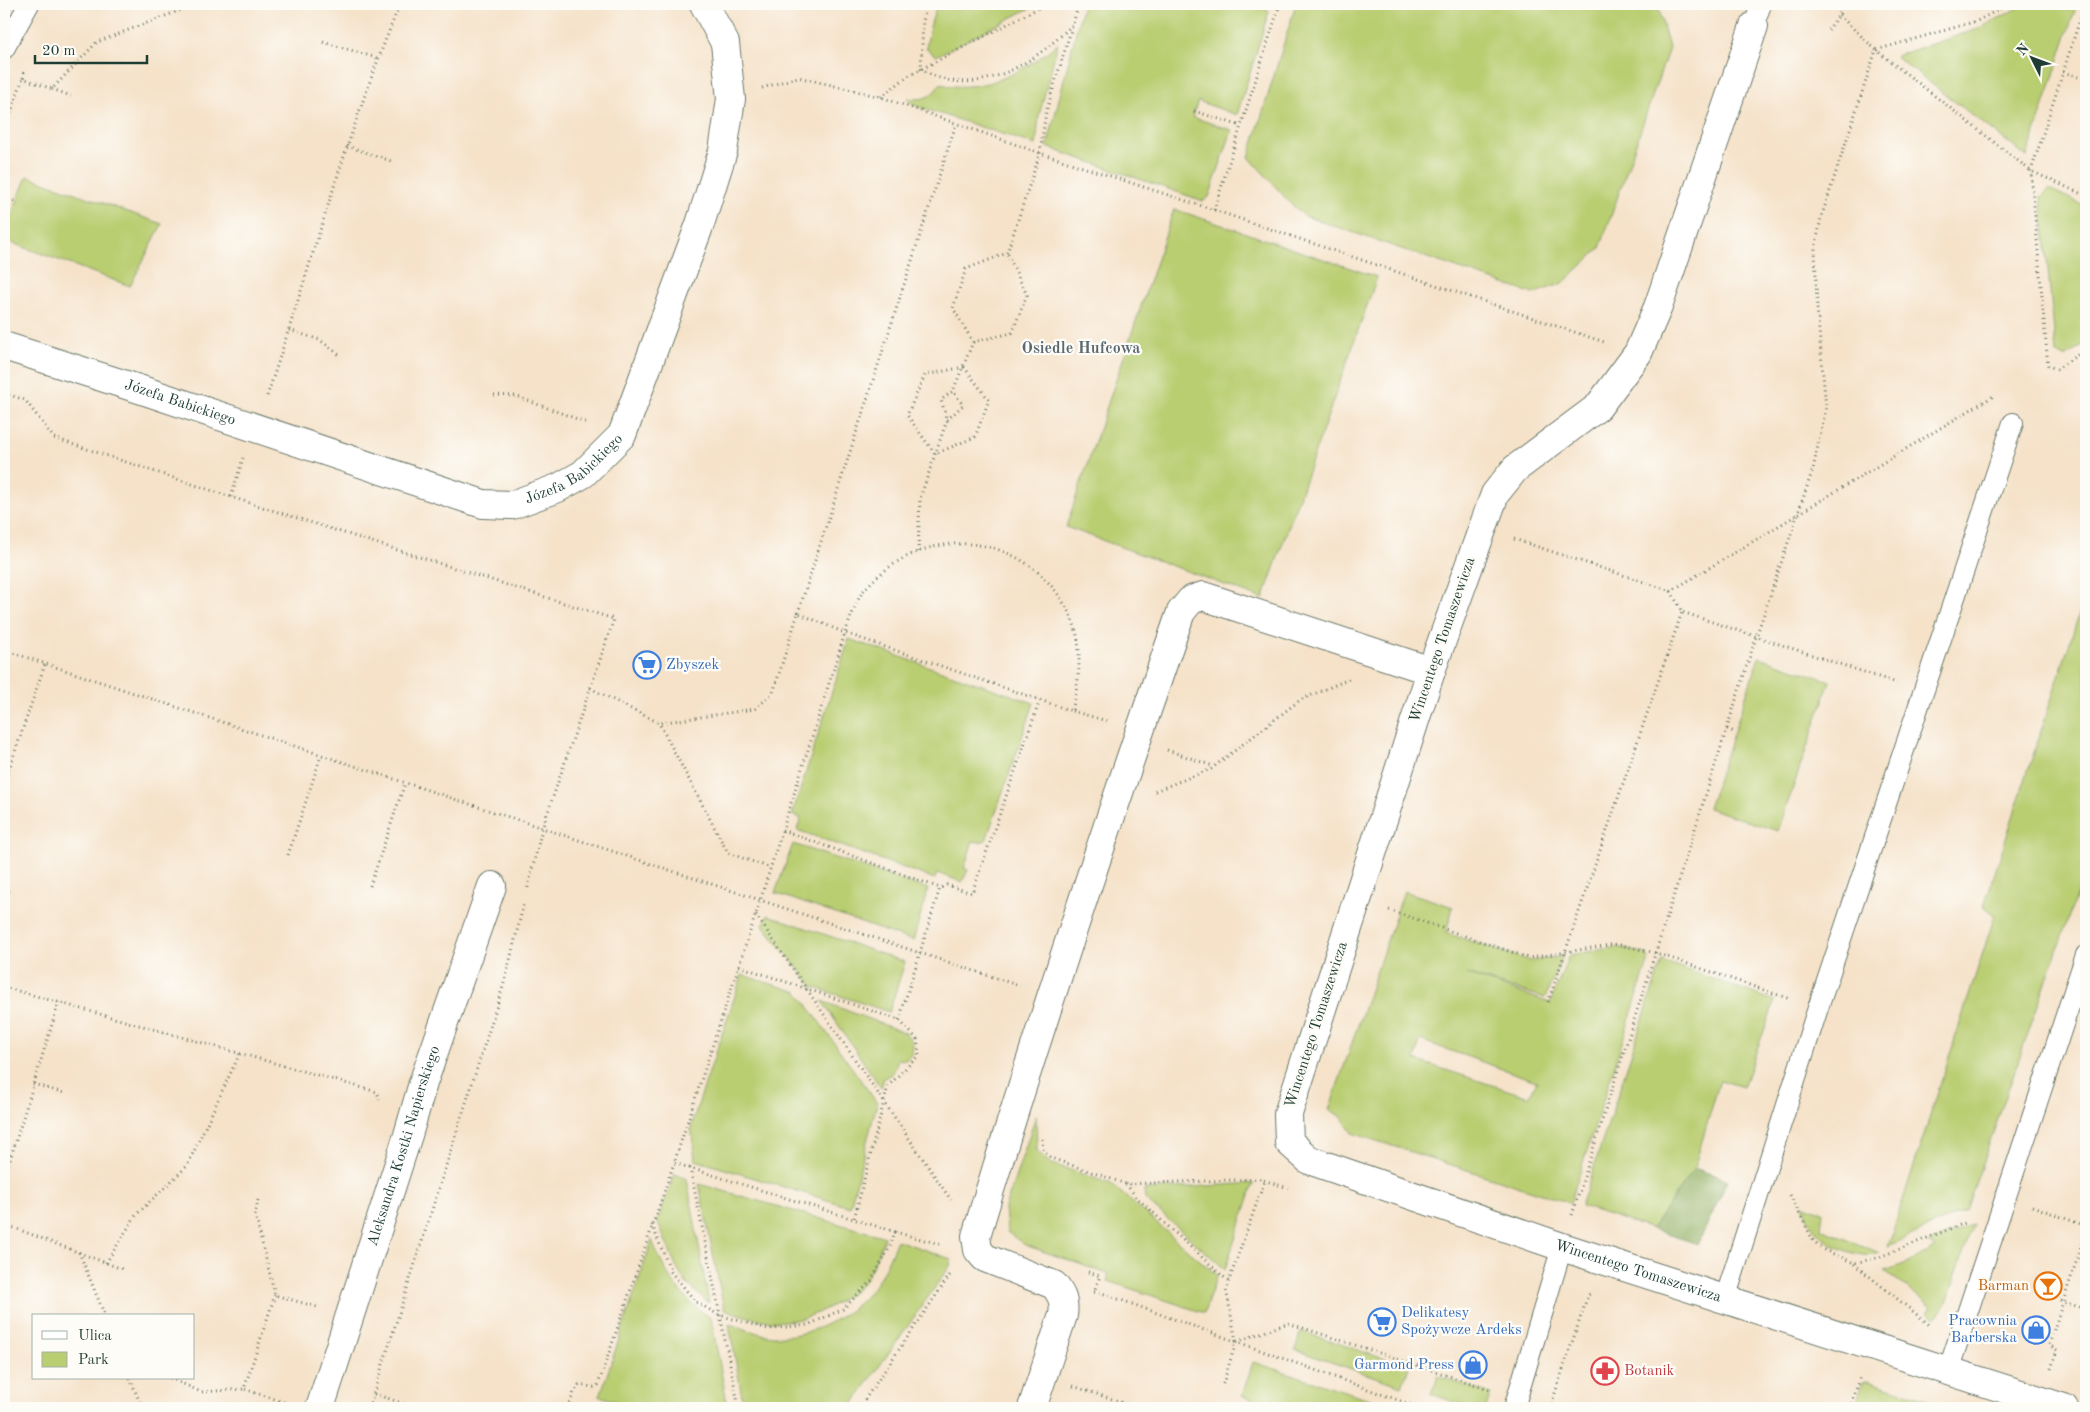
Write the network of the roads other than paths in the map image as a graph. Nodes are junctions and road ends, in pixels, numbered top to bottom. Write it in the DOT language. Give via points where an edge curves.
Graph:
graph roads {
  1 [pos="29,4"];
  2 [pos="704,4"];
  3 [pos="1758,15"];
  4 [pos="4,50"];
  5 [pos="4,346"];
  6 [pos="2013,423"];
  7 [pos="1431,671"];
  8 [pos="492,886"];
  9 [pos="2086,955"];
  10 [pos="1562,1247"];
  11 [pos="1726,1299"];
  12 [pos="1952,1358"];
  13 [pos="1516,1404"];
  14 [pos="2053,1404"];
  15 [pos="308,1407"];
  16 [pos="1032,1408"];
  1 -- 4 [label="lane"];
  2 -- 5 [label="street, Józefa Babickiego" via="725,42 730,99 722,151 700,224 622,436 583,474 558,488 512,505 483,504"];
  3 -- 7 [label="street, Wincentego Tomaszewicza" via="1658,307 1638,353 1598,407 1515,469 1495,494"];
  6 -- 11 [label="lane" via="1818,1008"];
  7 -- 10 [label="street, Wincentego Tomaszewicza" via="1288,1114 1289,1142 1309,1160"];
  7 -- 16 [label="street" via="1203,596 1191,600 1181,612 1112,809 976,1236 978,1250 985,1258 1044,1280 1061,1294 1063,1315"];
  8 -- 15 [label="street, Aleksandra Kostki Napierskiego" via="423,1083 350,1317"];
  9 -- 12 [label="lane"];
  10 -- 11 [label="street, Wincentego Tomaszewicza"];
  10 -- 13 [label="lane"];
  11 -- 12 [label="street, Wincentego Tomaszewicza"];
  12 -- 14 [label="street, Wincentego Tomaszewicza"];
}
